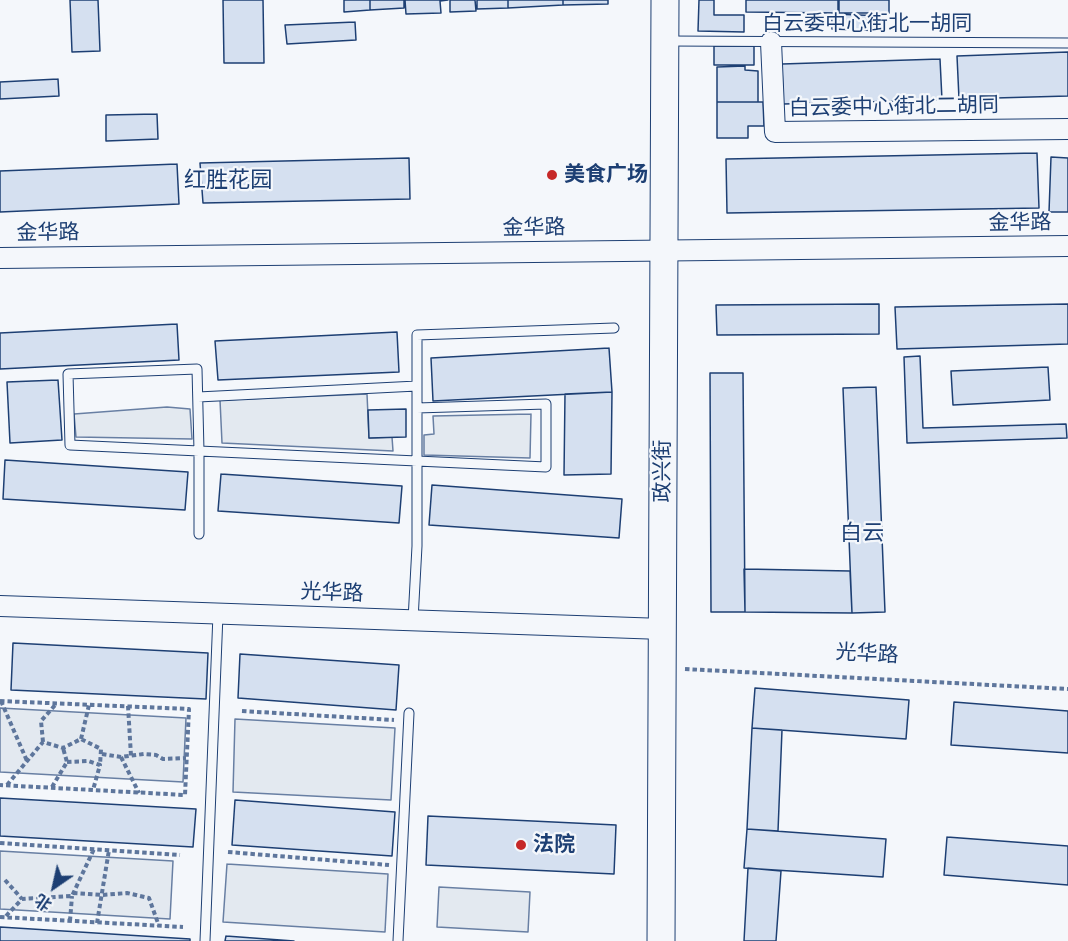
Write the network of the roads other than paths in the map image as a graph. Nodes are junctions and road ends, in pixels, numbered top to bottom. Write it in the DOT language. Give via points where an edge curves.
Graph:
graph roads {
  1 [pos="665,0"];
  2 [pos="665,41"];
  3 [pos="771,42"];
  4 [pos="1068,43"];
  5 [pos="1068,129"];
  6 [pos="1068,246"];
  7 [pos="664,251"];
  8 [pos="0,258"];
  9 [pos="614,328"];
  10 [pos="417,386"];
  11 [pos="198,397"];
  12 [pos="417,408"];
  13 [pos="199,451"];
  14 [pos="417,461"];
  15 [pos="199,534"];
  16 [pos="0,606"];
  17 [pos="218,613"];
  18 [pos="413,620"];
  19 [pos="663,629"];
  20 [pos="409,717"];
  21 [pos="205,941"];
  22 [pos="398,941"];
  23 [pos="661,941"];
  1 -- 2 [label="street, 政兴街"];
  2 -- 3 [label="lane, 白云委中心街北一胡同"];
  2 -- 7 [label="street, 政兴街"];
  3 -- 4 [label="lane, 白云委中心街北一胡同"];
  3 -- 5 [label="street, 白云委中心街北二胡同" via="775,132"];
  6 -- 7 [label="street, 金华路"];
  7 -- 8 [label="street, 金华路"];
  7 -- 19 [label="street, 政兴街"];
  9 -- 10 [label="lane" via="417,335"];
  10 -- 11 [label="lane"];
  10 -- 12 [label="lane"];
  11 -- 13 [label="lane"];
  11 -- 13 [label="lane" via="197,369 68,374 70,445"];
  12 -- 14 [label="lane"];
  12 -- 14 [label="lane" via="546,404 546,467"];
  13 -- 14 [label="lane"];
  13 -- 15 [label="lane"];
  14 -- 18 [label="lane"];
  16 -- 17 [label="street, 光华路"];
  17 -- 18 [label="street, 光华路"];
  17 -- 21 [label="lane"];
  18 -- 19 [label="street, 光华路"];
  19 -- 23 [label="street, 政兴街"];
  20 -- 22 [label="lane"];
}
